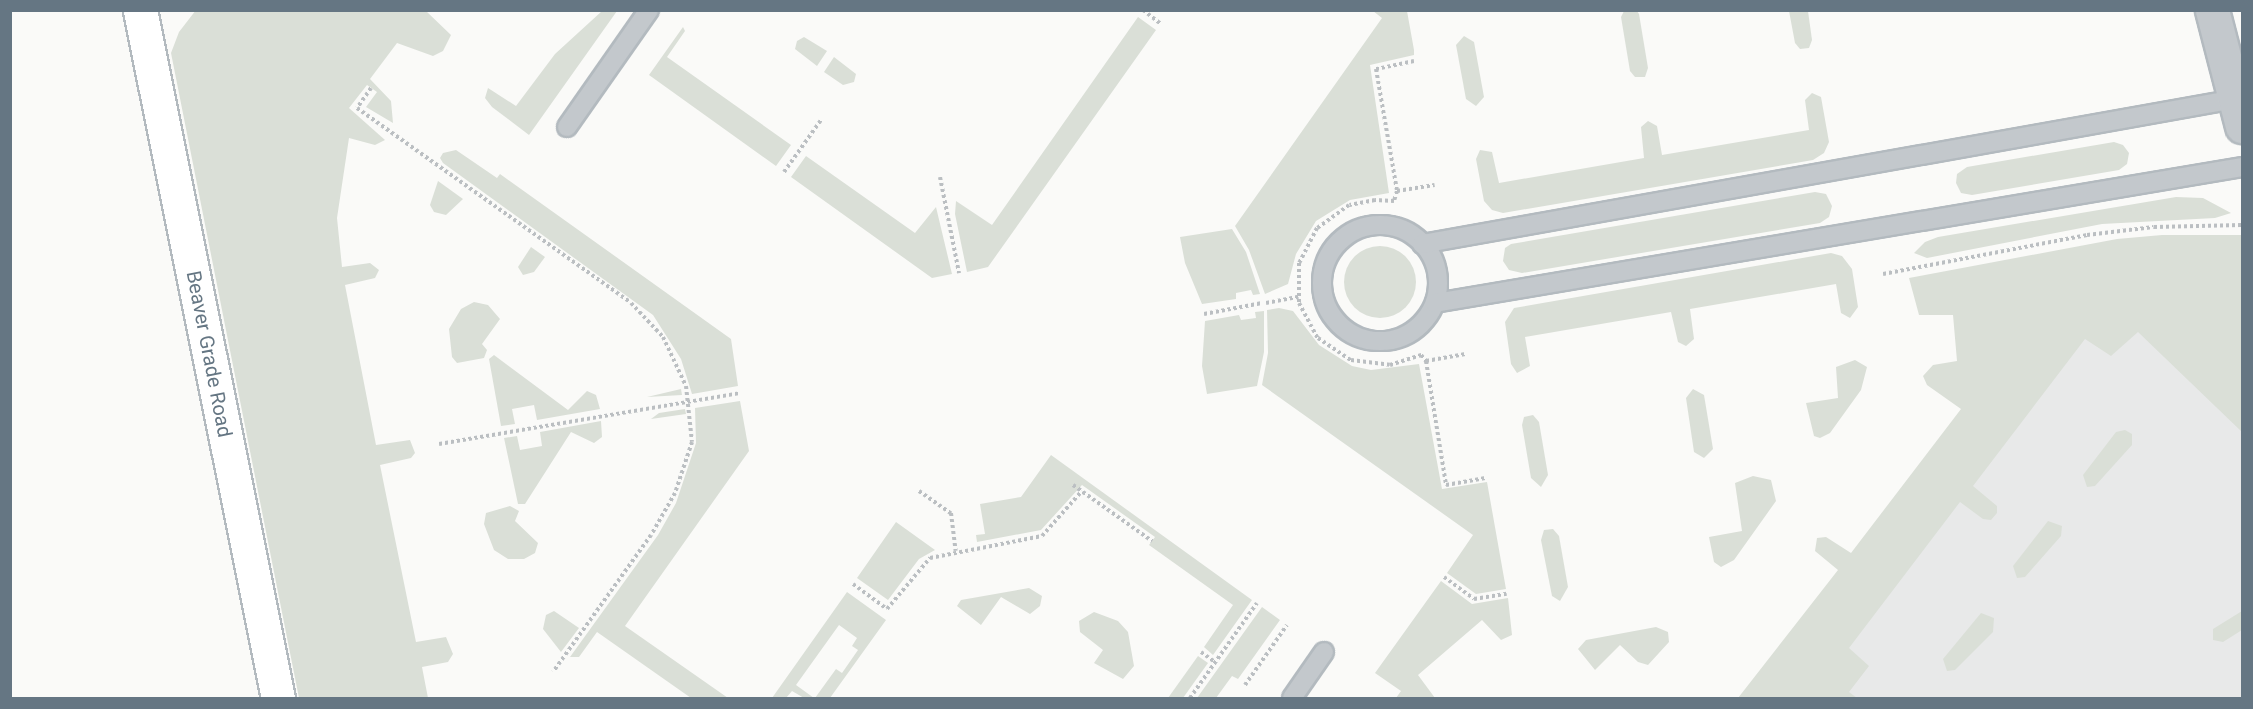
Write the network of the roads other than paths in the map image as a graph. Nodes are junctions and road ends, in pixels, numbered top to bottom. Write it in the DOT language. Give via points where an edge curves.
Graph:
graph roads {
  1 [pos="140,10"];
  2 [pos="649,10"];
  3 [pos="2212,10"];
  4 [pos="2239,113"];
  5 [pos="567,128"];
  6 [pos="2242,167"];
  7 [pos="1422,244"];
  8 [pos="1435,303"];
  9 [pos="1324,652"];
  10 [pos="278,699"];
  11 [pos="1292,699"];
  1 -- 10 [label="main road, Beaver Grade Road"];
  2 -- 5 [label="lane"];
  3 -- 4 [label="street"];
  4 -- 7 [label="lane"];
  6 -- 8 [label="lane"];
  7 -- 8 [label="lane" via="1437,270"];
  7 -- 8 [label="lane" via="1402,229 1384,225 1348,234 1325,261 1321,281 1324,302 1348,333 1368,341 1388,342 1407,336 1423,323"];
  9 -- 11 [label="lane"];
}
